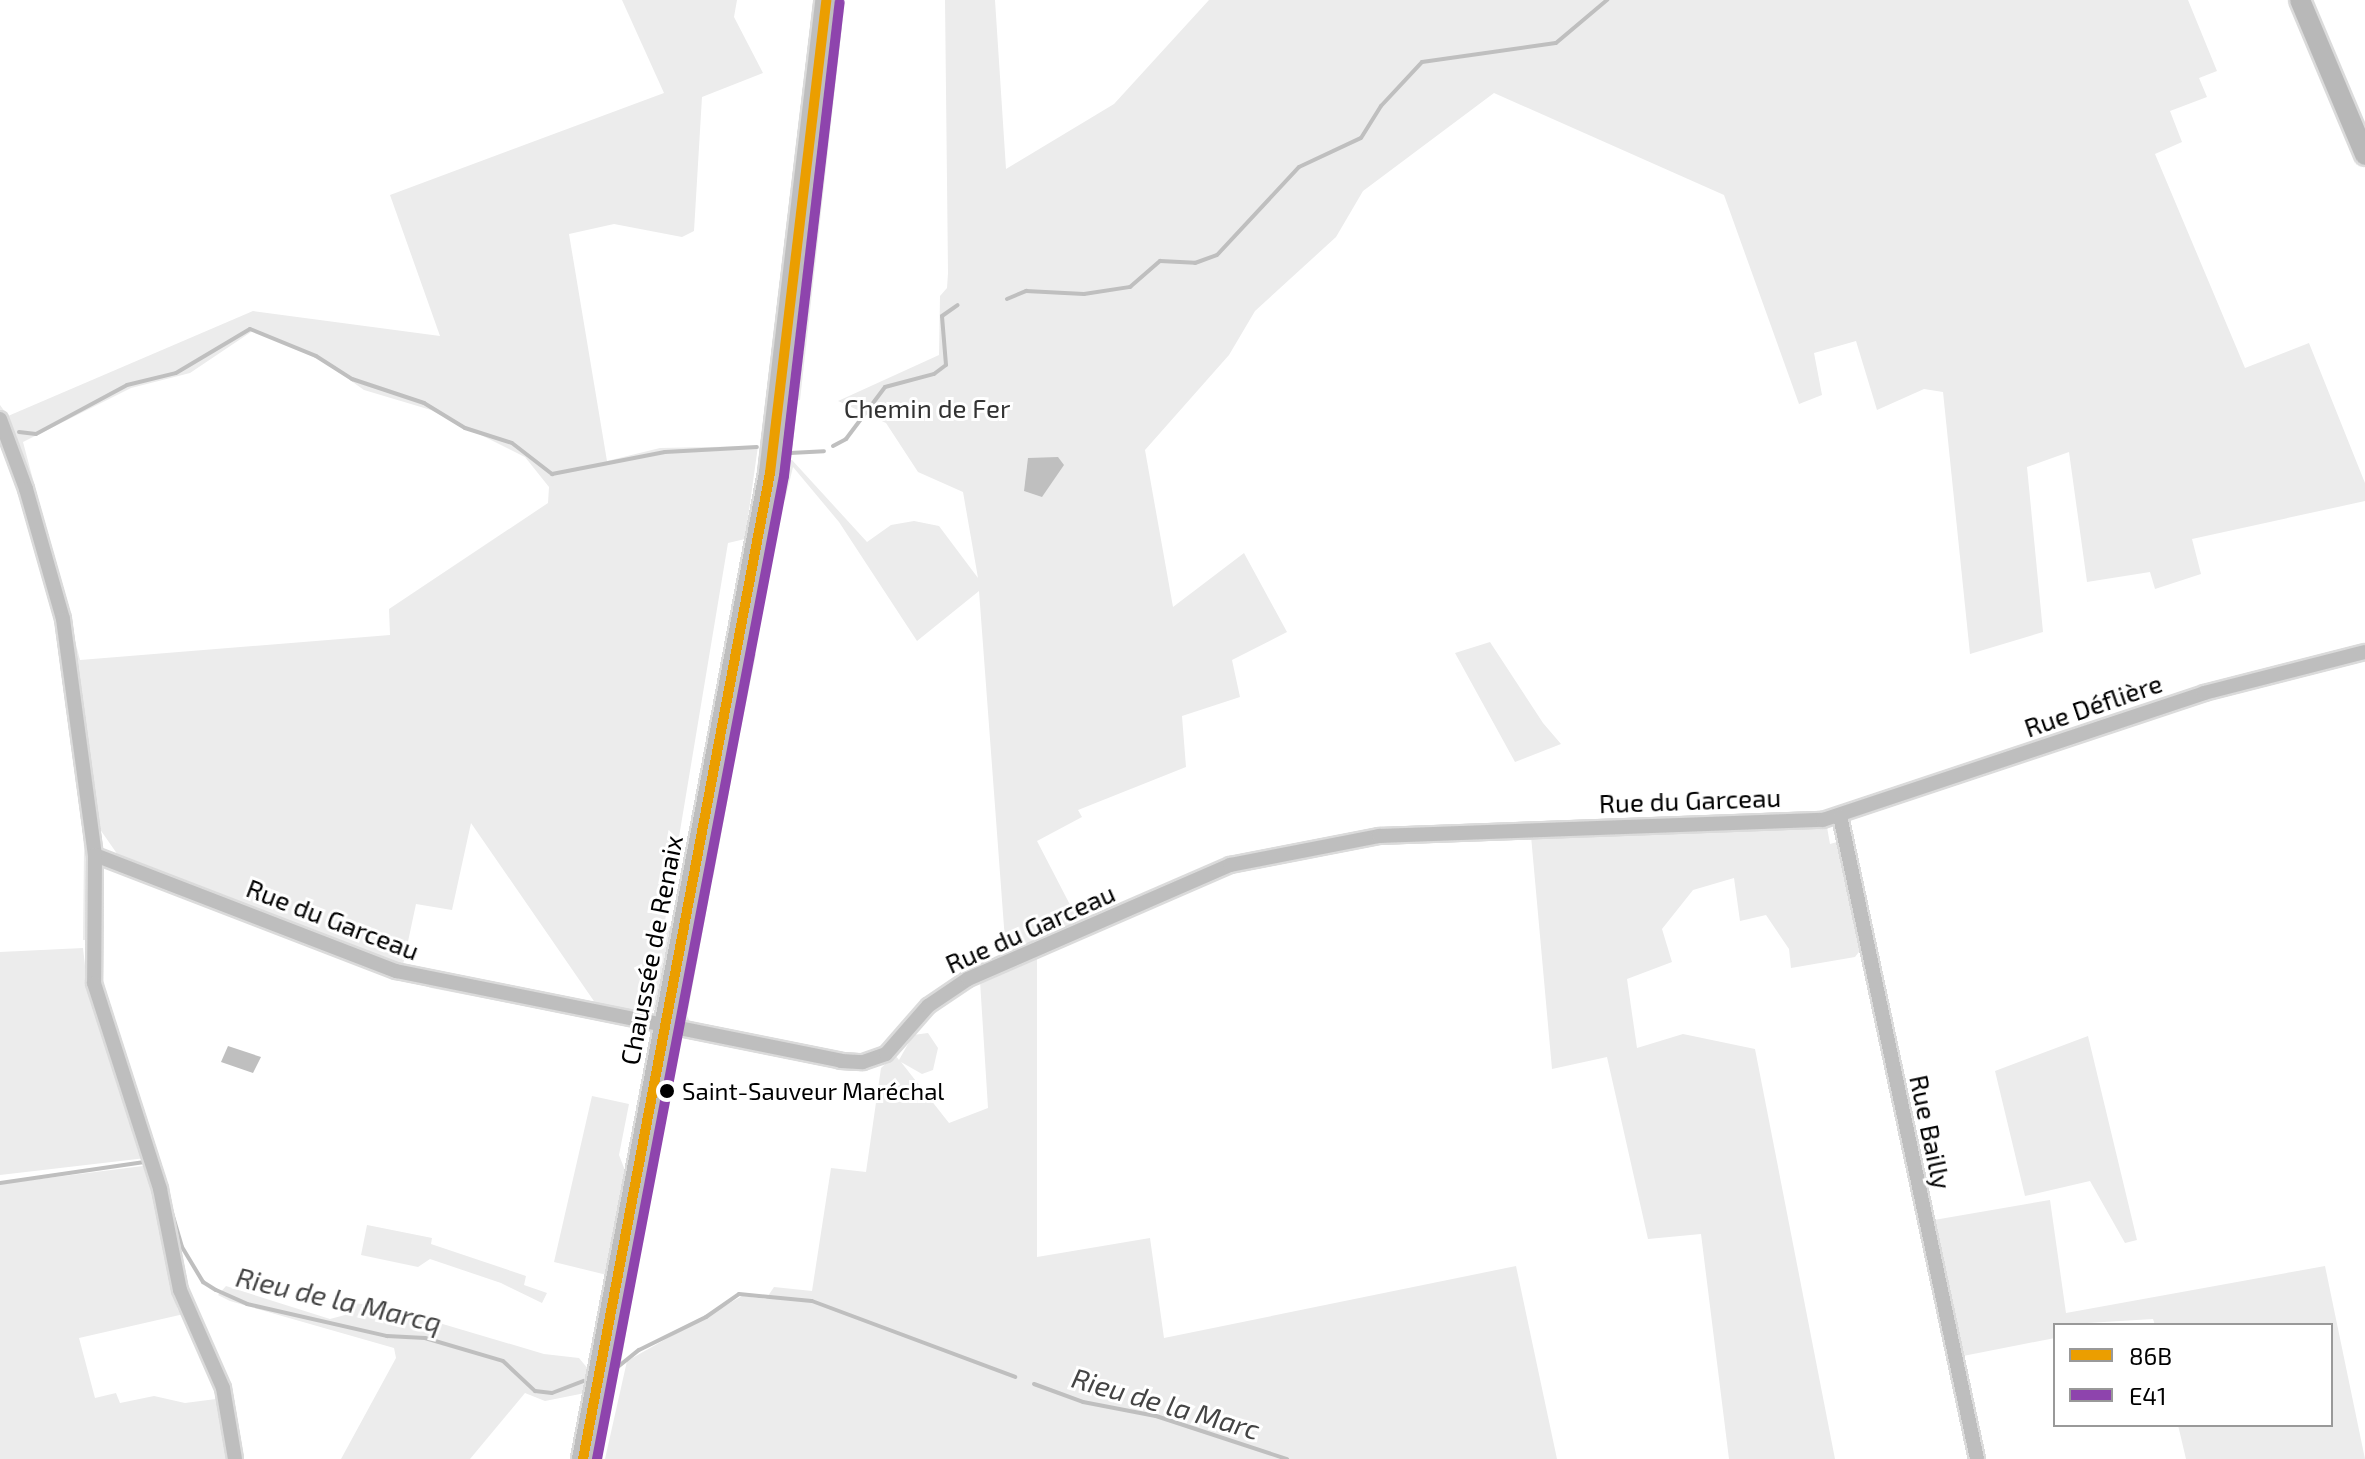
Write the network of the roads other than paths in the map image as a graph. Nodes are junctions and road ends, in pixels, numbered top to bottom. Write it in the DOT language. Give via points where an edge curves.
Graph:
graph roads {
  1 [pos="826,0"];
  2 [pos="2300,0"];
  3 [pos="2365,155"];
  4 [pos="0,419"];
  5 [pos="2365,652"];
  6 [pos="1840,816"];
  7 [pos="95,855"];
  8 [pos="665,1027"];
  9 [pos="235,1459"];
  10 [pos="583,1459"];
  11 [pos="1977,1459"];
  1 -- 8 [label="main road, Chaussée de Renaix" via="774,451"];
  2 -- 3 [label="street"];
  4 -- 7 [label="street" via="63,619"];
  5 -- 6 [label="street, Rue Déflière" via="2204,693"];
  6 -- 8 [label="street, Rue du Garceau" via="1379,836 1230,865 968,979 928,1006 886,1054 863,1062"];
  6 -- 11 [label="street, Rue Bailly"];
  7 -- 8 [label="street, Rue du Garceau" via="380,967"];
  7 -- 9 [label="street" via="94,983 151,1160 180,1290 223,1388"];
  8 -- 10 [label="main road, Chaussée de Renaix"];
}
